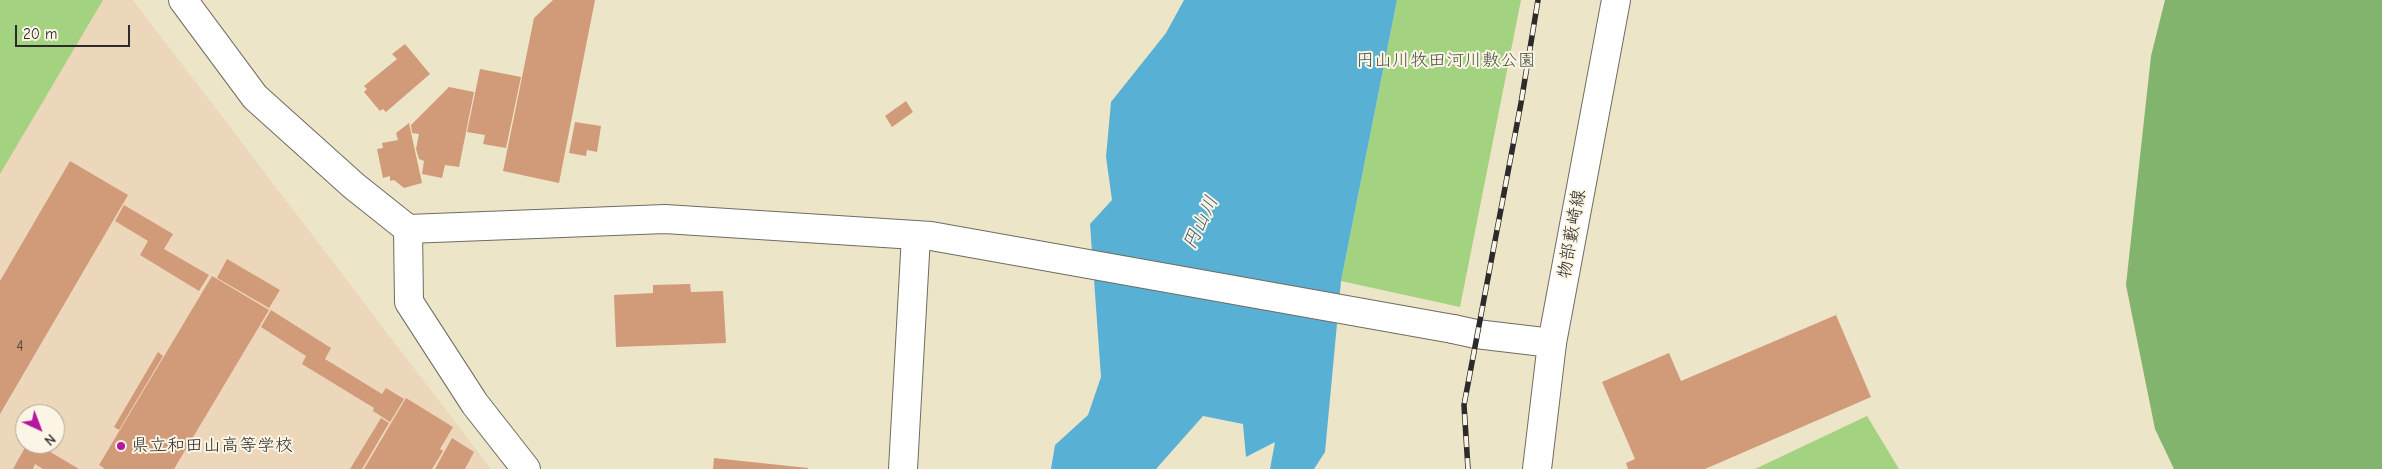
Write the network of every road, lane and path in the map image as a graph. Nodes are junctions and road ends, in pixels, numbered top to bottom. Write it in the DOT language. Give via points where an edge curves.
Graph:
graph roads {
  1 [pos="183,0"];
  2 [pos="1616,0"];
  3 [pos="408,229"];
  4 [pos="924,236"];
  5 [pos="1552,343"];
  6 [pos="526,469"];
  7 [pos="903,469"];
  8 [pos="1537,469"];
  1 -- 3 [label="street" via="255,97 354,186"];
  2 -- 5 [label="street, 物部藪崎線"];
  3 -- 4 [label="street" via="665,218"];
  3 -- 6 [label="street" via="410,302 475,404"];
  4 -- 5 [label="street" via="1476,334"];
  4 -- 7 [label="street"];
  5 -- 8 [label="street, 物部藪崎線"];
}
